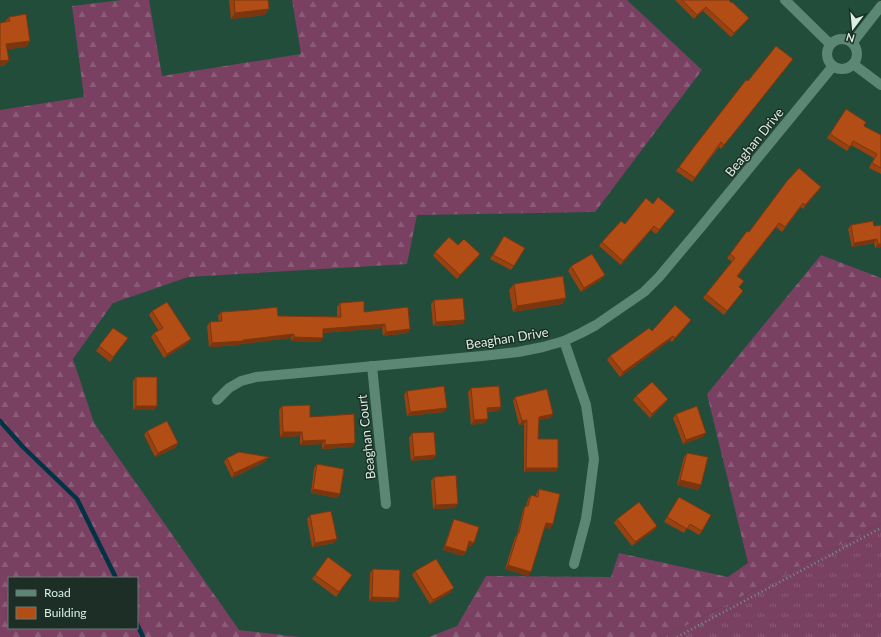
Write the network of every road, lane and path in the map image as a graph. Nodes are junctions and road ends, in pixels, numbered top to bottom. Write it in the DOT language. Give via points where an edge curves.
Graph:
graph roads {
  1 [pos="785,0"];
  2 [pos="881,6"];
  3 [pos="853,42"];
  4 [pos="830,44"];
  5 [pos="853,64"];
  6 [pos="833,66"];
  7 [pos="881,85"];
  8 [pos="564,341"];
  9 [pos="372,366"];
  10 [pos="217,400"];
  11 [pos="386,504"];
  12 [pos="881,528"];
  13 [pos="574,564"];
  14 [pos="677,637"];
  1 -- 4 [label="street"];
  2 -- 3 [label="street"];
  3 -- 4 [label="street" via="844,38"];
  3 -- 5 [label="street" via="858,52"];
  4 -- 6 [label="street" via="827,54"];
  5 -- 6 [label="street" via="842,69"];
  5 -- 7 [label="street"];
  6 -- 8 [label="street, Beaghan Drive" via="644,292 591,327"];
  8 -- 9 [label="street, Beaghan Drive" via="518,352"];
  8 -- 13 [label="street" via="586,406 594,459 586,519"];
  9 -- 10 [label="street, Beaghan Drive" via="241,381"];
  9 -- 11 [label="street, Beaghan Court"];
  12 -- 14 [label="path"];
}
